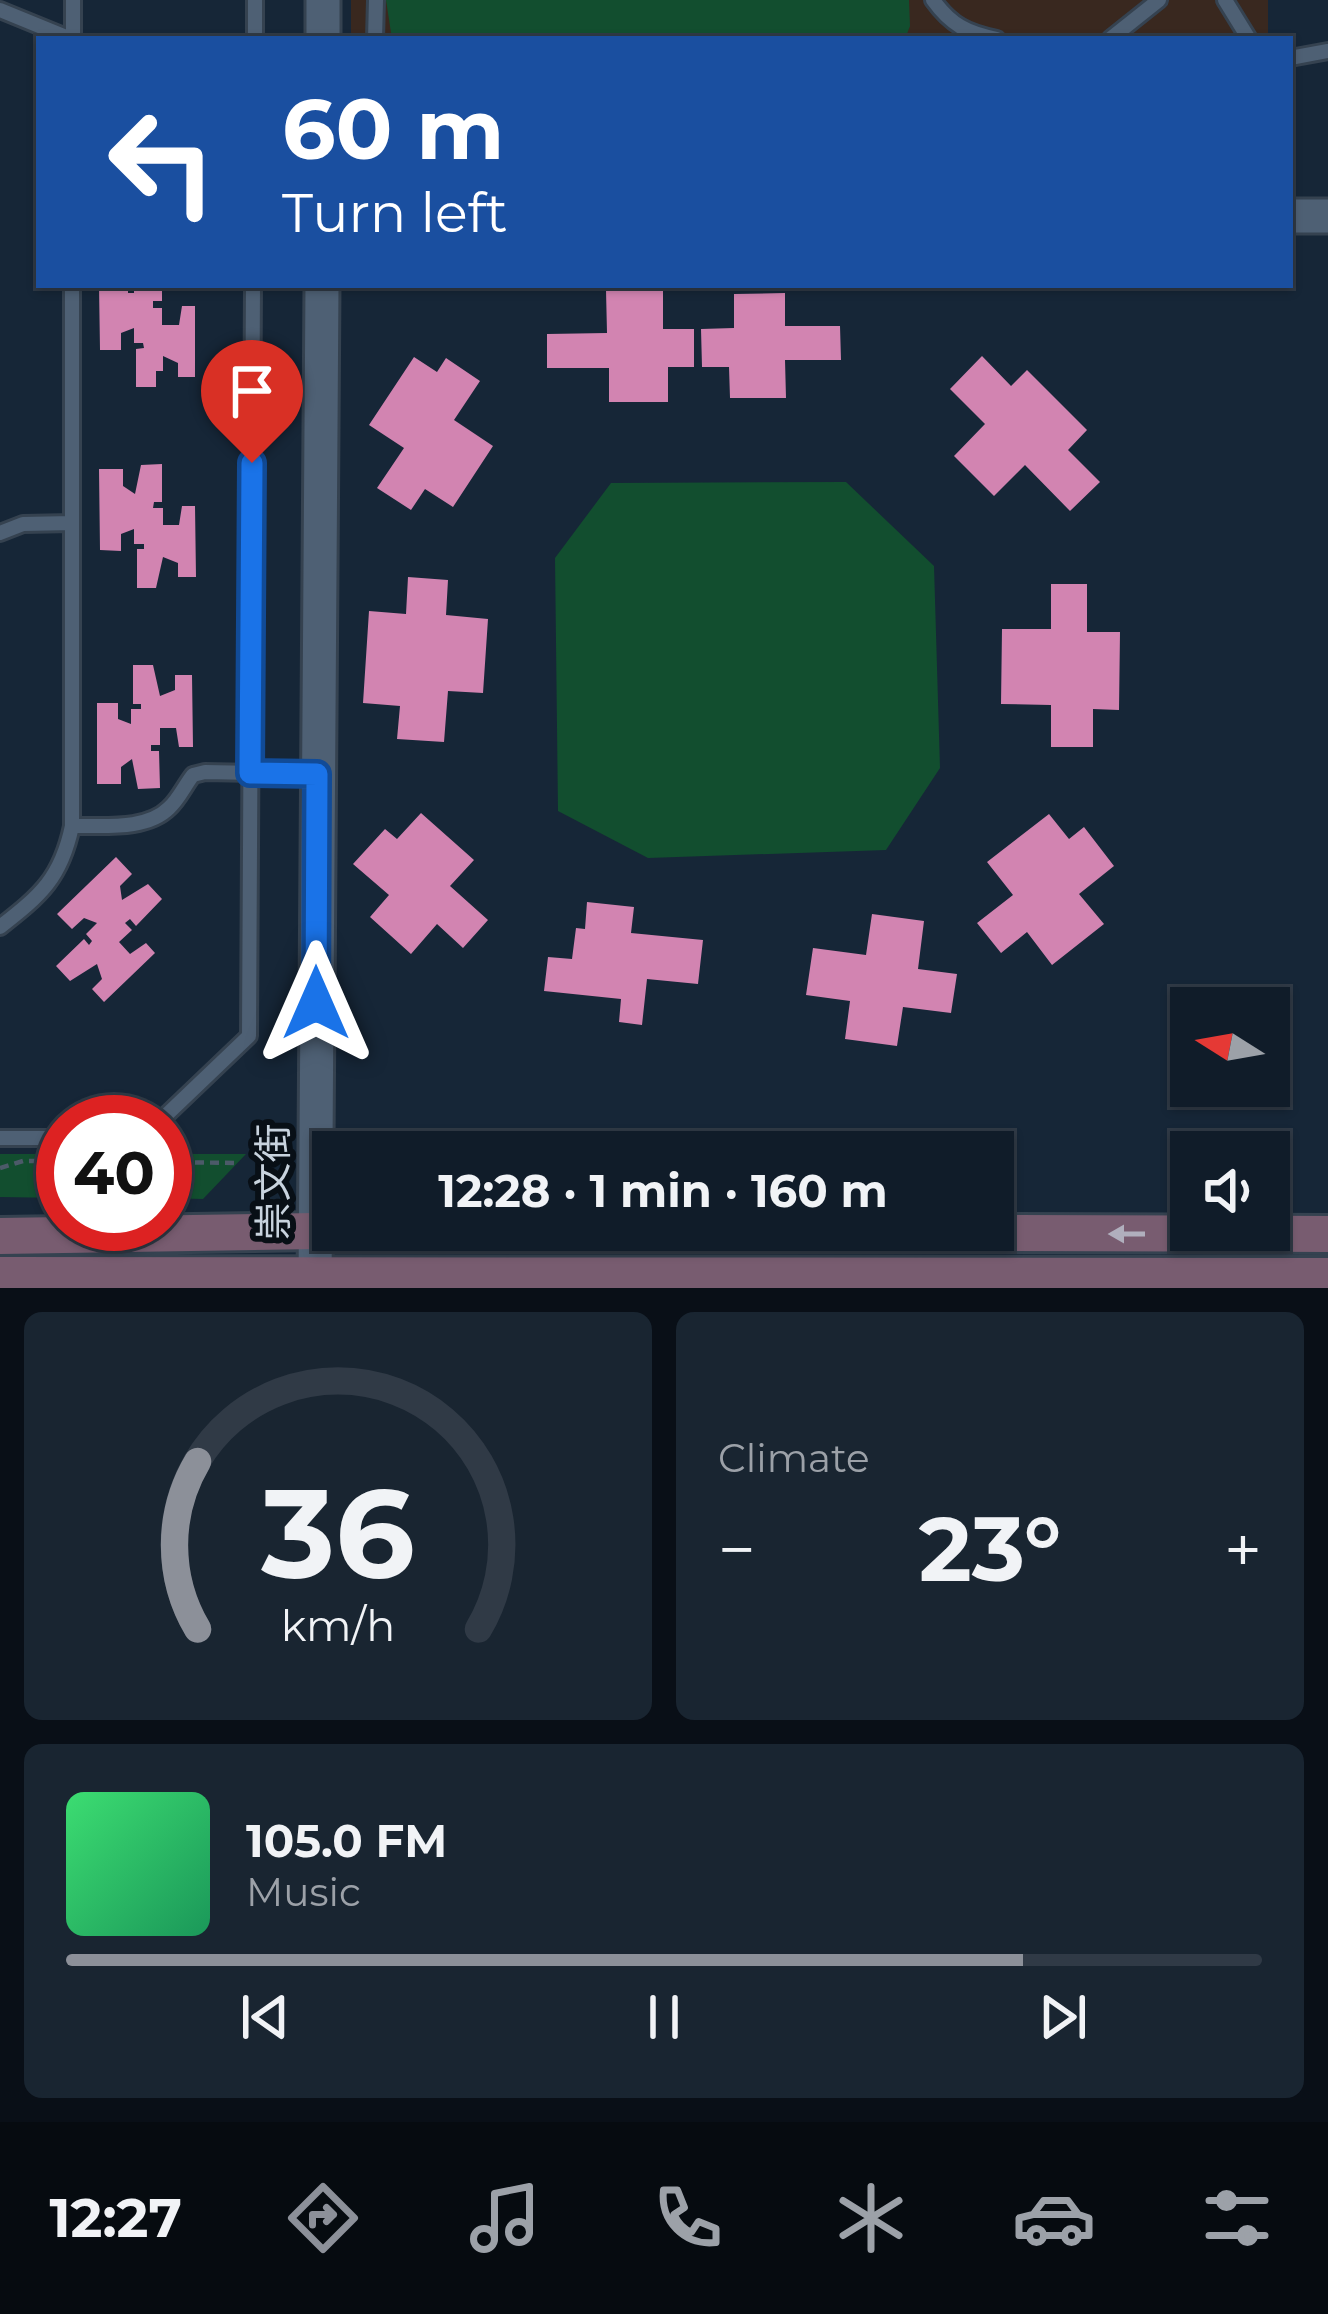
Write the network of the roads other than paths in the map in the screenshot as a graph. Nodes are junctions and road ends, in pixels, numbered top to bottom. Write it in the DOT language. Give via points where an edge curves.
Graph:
graph roads {
  1 [pos="73,0"];
  2 [pos="255,0"];
  3 [pos="323,0"];
  4 [pos="376,0"];
  5 [pos="932,0"];
  6 [pos="1159,0"];
  7 [pos="1225,0"];
  8 [pos="0,10"];
  9 [pos="65,36"];
  10 [pos="72,36"];
  11 [pos="255,36"];
  12 [pos="323,36"];
  13 [pos="375,36"];
  14 [pos="982,36"];
  15 [pos="1114,36"];
  16 [pos="1247,36"];
  17 [pos="1328,51"];
  18 [pos="1293,57"];
  19 [pos="1328,215"];
  20 [pos="1293,216"];
  21 [pos="72,288"];
  22 [pos="254,288"];
  23 [pos="322,288"];
  24 [pos="72,523"];
  25 [pos="0,533"];
  26 [pos="250,773"];
  27 [pos="317,774"];
  28 [pos="72,826"];
  29 [pos="0,927"];
  30 [pos="187,1095"];
  31 [pos="315,1131"];
  32 [pos="0,1138"];
  33 [pos="36,1138"];
  34 [pos="312,1231"];
  35 [pos="1014,1233"];
  36 [pos="1328,1234"];
  37 [pos="0,1236"];
  38 [pos="0,1275"];
  39 [pos="1328,1276"];
  40 [pos="315,1281"];
  1 -- 10 [label="lane"];
  2 -- 11 [label="lane"];
  3 -- 12 [label="street"];
  4 -- 13 [label="lane"];
  5 -- 14 [label="lane" via="949,21"];
  6 -- 15 [label="lane"];
  7 -- 16 [label="lane"];
  8 -- 9 [label="lane"];
  17 -- 18 [label="lane"];
  19 -- 20 [label="street"];
  21 -- 24 [label="lane"];
  22 -- 26 [label="lane"];
  23 -- 27 [label="street, 崇文街"];
  24 -- 25 [label="lane"];
  24 -- 28 [label="lane"];
  26 -- 27 [label="lane"];
  26 -- 28 [label="lane" via="193,775 167,811 130,825"];
  26 -- 30 [label="lane" via="249,1036"];
  27 -- 31 [label="street, 崇文街"];
  28 -- 29 [label="lane" via="65,862 40,896"];
  32 -- 33 [label="lane"];
  34 -- 37 [label="main road"];
  36 -- 35 [label="main road, one-way"];
  38 -- 40 [label="main road"];
  39 -- 40 [label="main road"];
}
